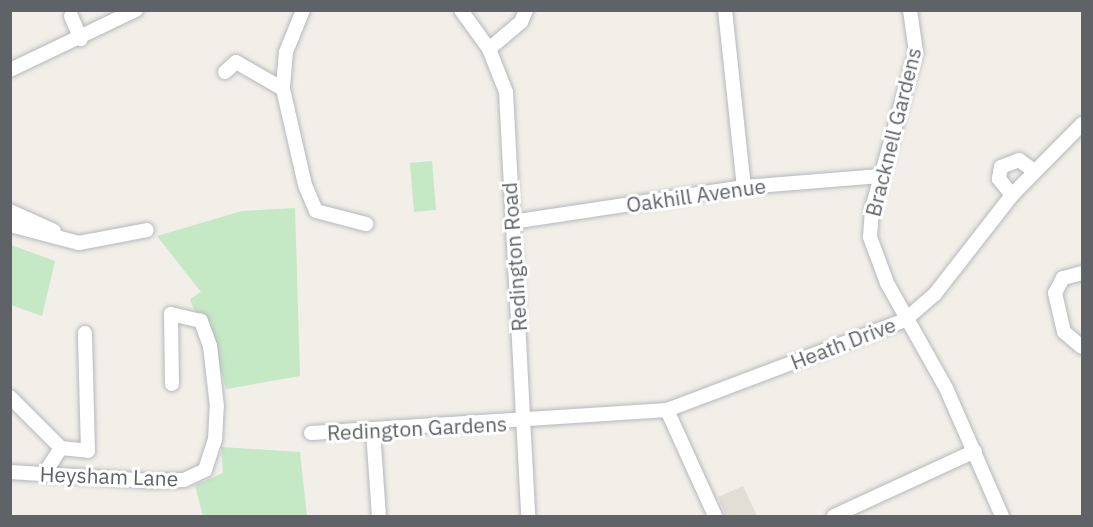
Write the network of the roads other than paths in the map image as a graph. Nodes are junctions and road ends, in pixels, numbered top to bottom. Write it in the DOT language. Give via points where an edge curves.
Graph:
graph roads {
  1 [pos="136,10"];
  2 [pos="303,10"];
  3 [pos="461,10"];
  4 [pos="526,10"];
  5 [pos="725,10"];
  6 [pos="909,10"];
  7 [pos="71,16"];
  8 [pos="81,39"];
  9 [pos="489,49"];
  10 [pos="10,70"];
  11 [pos="225,72"];
  12 [pos="283,89"];
  13 [pos="1083,124"];
  14 [pos="1034,171"];
  15 [pos="881,176"];
  16 [pos="744,187"];
  17 [pos="1012,195"];
  18 [pos="10,211"];
  19 [pos="512,222"];
  20 [pos="366,224"];
  21 [pos="10,225"];
  22 [pos="130,225"];
  23 [pos="147,230"];
  24 [pos="1083,273"];
  25 [pos="905,320"];
  26 [pos="85,333"];
  27 [pos="1083,347"];
  28 [pos="172,384"];
  29 [pos="10,397"];
  30 [pos="667,410"];
  31 [pos="524,422"];
  32 [pos="373,431"];
  33 [pos="311,433"];
  34 [pos="61,448"];
  35 [pos="975,451"];
  36 [pos="10,472"];
  37 [pos="44,474"];
  38 [pos="378,516"];
  39 [pos="528,516"];
  40 [pos="715,516"];
  41 [pos="834,516"];
  42 [pos="1002,516"];
  1 -- 8 [label="street"];
  2 -- 12 [label="street" via="286,52"];
  3 -- 9 [label="street, Redington Road"];
  4 -- 9 [label="street" via="521,22"];
  5 -- 16 [label="street"];
  6 -- 15 [label="street, Bracknell Gardens" via="916,52"];
  7 -- 8 [label="street"];
  8 -- 10 [label="street"];
  9 -- 19 [label="street, Redington Road" via="506,92"];
  11 -- 12 [label="street" via="236,62"];
  12 -- 20 [label="street" via="285,116 316,211"];
  13 -- 14 [label="street, Heath Drive"];
  14 -- 17 [label="street, Heath Drive"];
  14 -- 17 [label="street" via="1019,160 1001,167 999,179"];
  15 -- 16 [label="street, Oakhill Avenue"];
  15 -- 25 [label="street, Bracknell Gardens" via="870,237"];
  16 -- 19 [label="street, Oakhill Avenue"];
  17 -- 25 [label="street, Heath Drive" via="935,294"];
  18 -- 22 [label="street" via="50,230 78,236"];
  19 -- 31 [label="street, Redington Road"];
  21 -- 23 [label="street" via="79,243"];
  24 -- 27 [label="street" via="1063,278 1054,293 1064,332"];
  25 -- 30 [label="street, Heath Drive"];
  25 -- 35 [label="street, Bracknell Gardens"];
  26 -- 34 [label="street" via="90,447 85,452"];
  28 -- 37 [label="street, Heysham Lane" via="171,314 201,321 210,346 217,407 215,440 205,470 184,480 152,481"];
  29 -- 34 [label="street"];
  30 -- 31 [label="street, Heath Drive"];
  30 -- 40 [label="street"];
  31 -- 32 [label="street, Redington Gardens"];
  31 -- 39 [label="street, Redington Road"];
  32 -- 33 [label="street, Redington Gardens"];
  32 -- 38 [label="street"];
  34 -- 37 [label="street"];
  35 -- 41 [label="street"];
  35 -- 42 [label="street, Bracknell Gardens"];
  36 -- 37 [label="street, Heysham Lane"];
}
